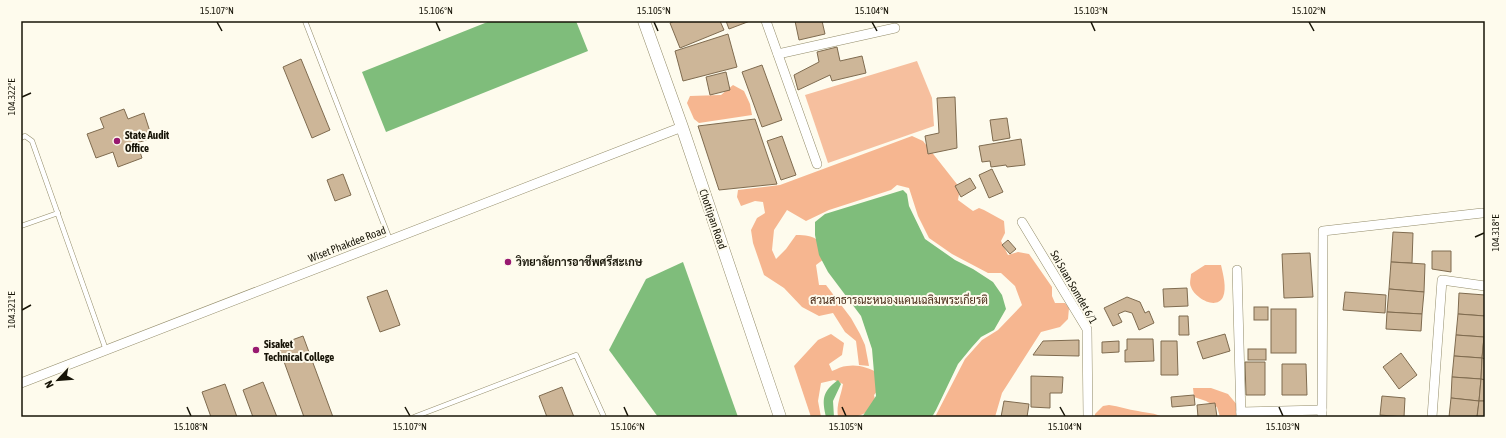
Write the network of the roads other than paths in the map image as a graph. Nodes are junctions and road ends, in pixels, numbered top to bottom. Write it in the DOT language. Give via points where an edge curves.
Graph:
graph roads {
  1 [pos="305,21"];
  2 [pos="644,21"];
  3 [pos="766,21"];
  4 [pos="895,28"];
  5 [pos="778,54"];
  6 [pos="682,127"];
  7 [pos="21,138"];
  8 [pos="817,164"];
  9 [pos="58,213"];
  10 [pos="1482,213"];
  11 [pos="1022,222"];
  12 [pos="21,226"];
  13 [pos="390,240"];
  14 [pos="1237,270"];
  15 [pos="1485,286"];
  16 [pos="106,350"];
  17 [pos="21,383"];
  18 [pos="1322,413"];
  19 [pos="1241,414"];
  20 [pos="414,417"];
  21 [pos="604,417"];
  22 [pos="780,417"];
  23 [pos="1088,417"];
  24 [pos="1432,417"];
  1 -- 13 [label="lane"];
  2 -- 6 [label="street, Chottipan Road"];
  3 -- 5 [label="street"];
  4 -- 5 [label="street"];
  5 -- 8 [label="street"];
  6 -- 13 [label="street, Wiset Phakdee Road"];
  6 -- 22 [label="street, Chottipan Road"];
  7 -- 9 [label="lane" via="25,136 32,141"];
  9 -- 12 [label="lane"];
  9 -- 16 [label="lane"];
  10 -- 18 [label="street" via="1323,231"];
  11 -- 23 [label="street, Soi Suan Somdet 6/1" via="1087,330"];
  13 -- 16 [label="street, Wiset Phakdee Road"];
  14 -- 19 [label="street"];
  15 -- 24 [label="street" via="1442,280"];
  16 -- 17 [label="street, Wiset Phakdee Road"];
  18 -- 19 [label="street"];
  20 -- 21 [label="lane" via="576,355"];
}
